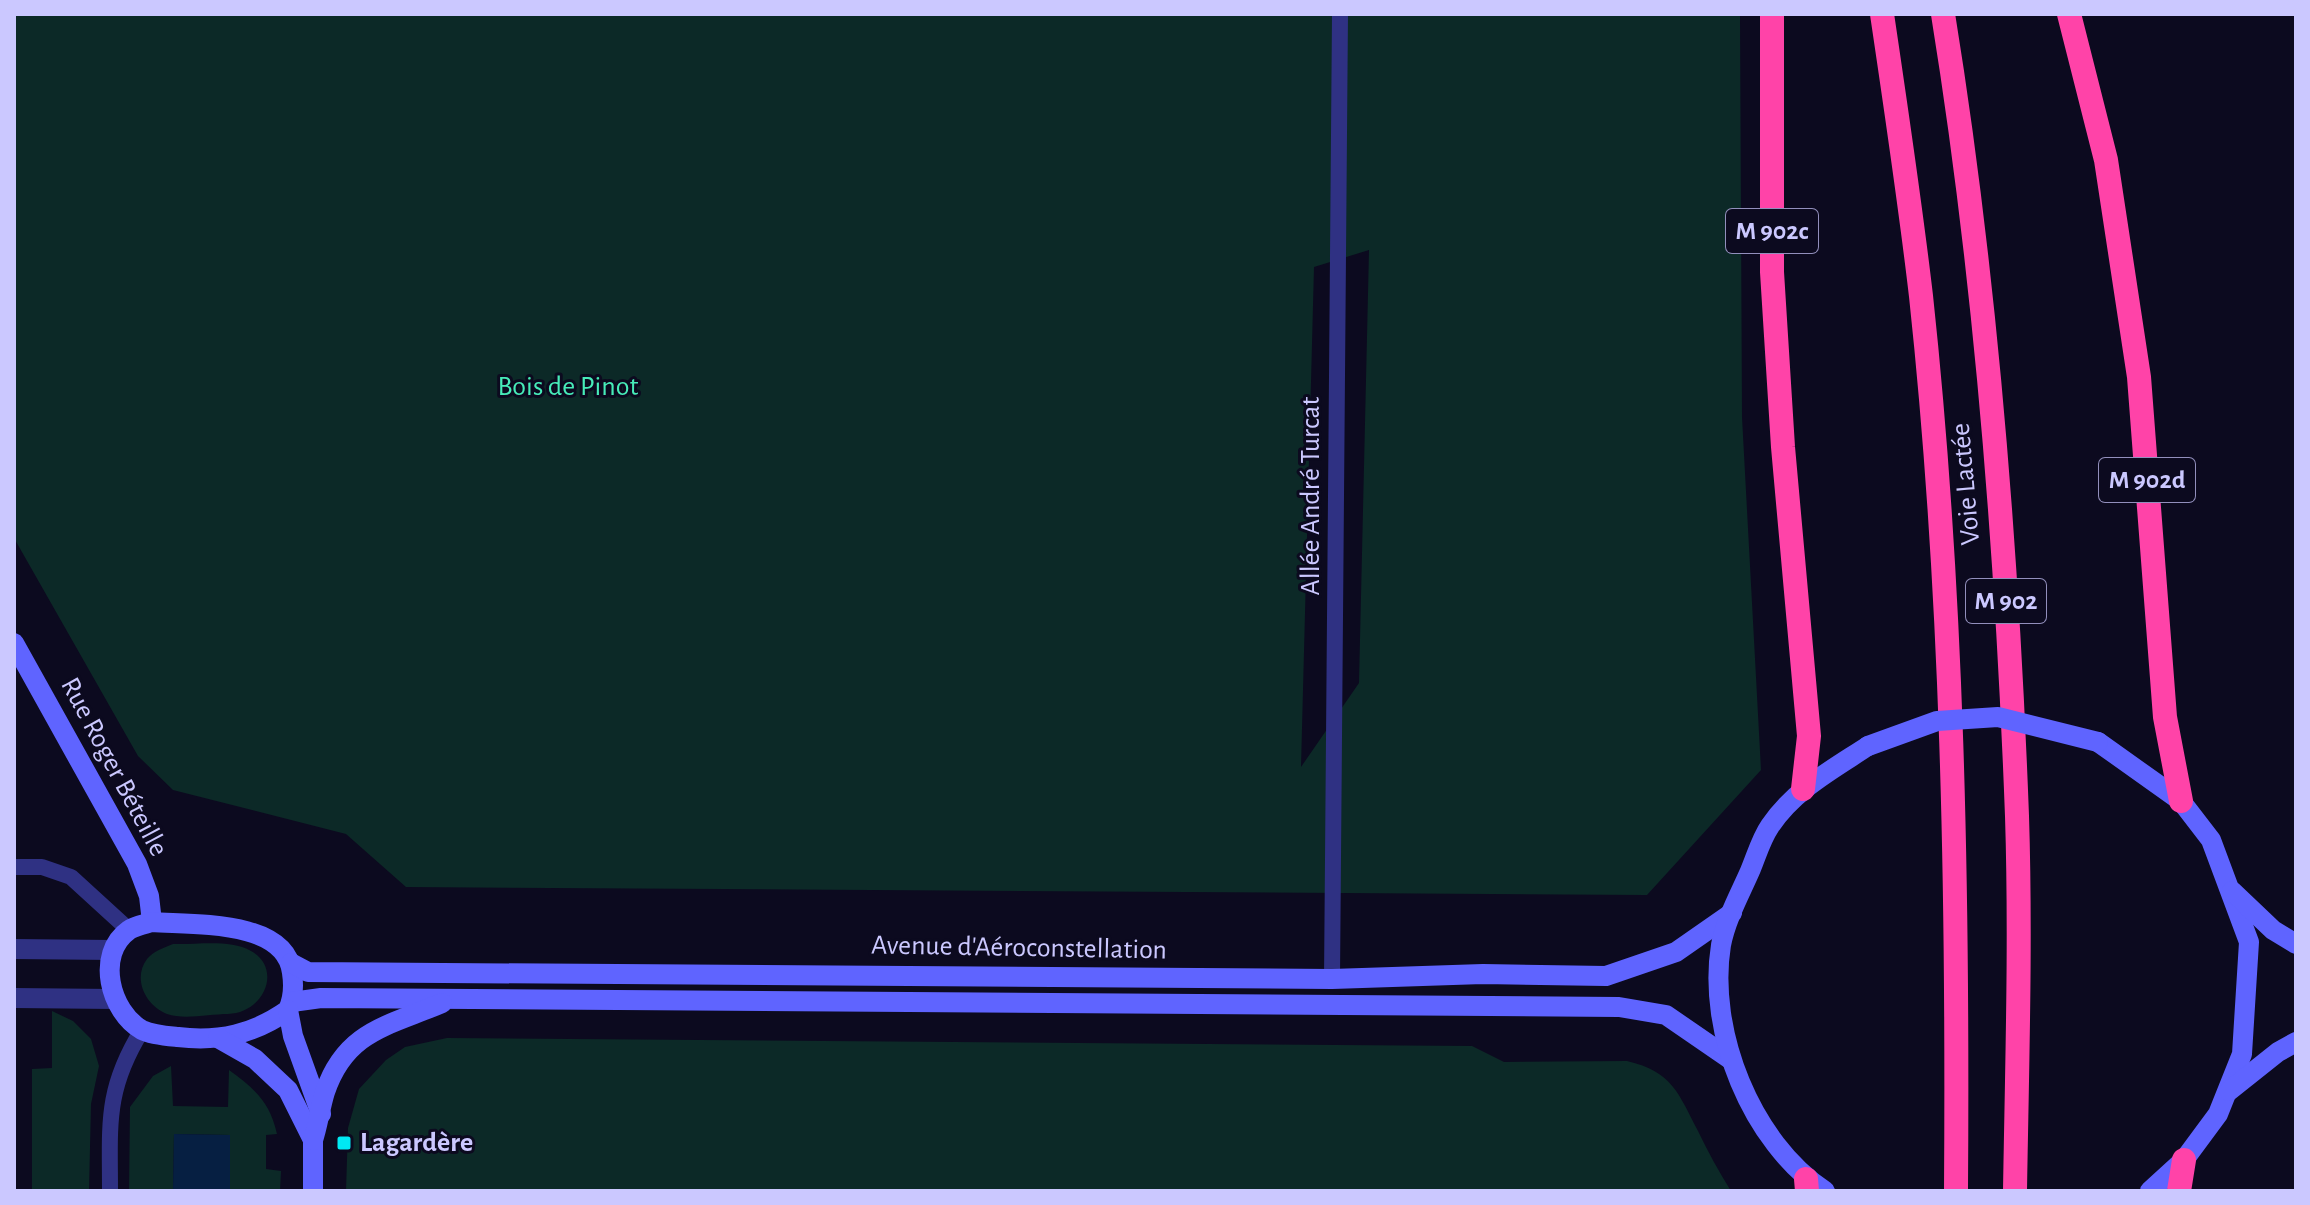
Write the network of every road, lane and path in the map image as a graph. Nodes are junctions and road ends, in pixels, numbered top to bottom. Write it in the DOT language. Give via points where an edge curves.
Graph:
graph roads {
  1 [pos="1340,14"];
  2 [pos="1772,14"];
  3 [pos="1882,14"];
  4 [pos="1943,14"];
  5 [pos="2069,14"];
  6 [pos="14,643"];
  7 [pos="1803,789"];
  8 [pos="2181,801"];
  9 [pos="14,867"];
  10 [pos="2229,889"];
  11 [pos="1732,913"];
  12 [pos="152,922"];
  13 [pos="129,930"];
  14 [pos="2296,944"];
  15 [pos="14,949"];
  16 [pos="113,950"];
  17 [pos="291,963"];
  18 [pos="1332,979"];
  19 [pos="16,997"];
  20 [pos="114,999"];
  21 [pos="451,999"];
  22 [pos="290,1006"];
  23 [pos="142,1030"];
  24 [pos="218,1038"];
  25 [pos="2296,1042"];
  26 [pos="1730,1059"];
  27 [pos="2226,1093"];
  28 [pos="321,1114"];
  29 [pos="313,1140"];
  30 [pos="2184,1160"];
  31 [pos="1812,1187"];
  32 [pos="110,1191"];
  33 [pos="313,1191"];
  34 [pos="1956,1191"];
  35 [pos="2015,1191"];
  36 [pos="2150,1191"];
  37 [pos="2179,1191"];
  1 -- 18 [label="lane, Allée André Turcat"];
  2 -- 7 [label="highway, M 902c" via="1772,272 1809,736"];
  3 -- 34 [label="highway, Voie Lactée / M 902" via="1921,297 1947,645 1957,949"];
  4 -- 35 [label="highway, Voie Lactée / M 902" via="1982,307 2009,646 2019,975"];
  5 -- 8 [label="highway, M 902d" via="2106,160 2139,377 2165,717"];
  6 -- 12 [label="street, Rue Roger Béteille" via="137,864"];
  7 -- 8 [label="street, bridge" via="1868,746 1937,721 1998,717 2098,742"];
  7 -- 11 [label="street" via="1769,827"];
  8 -- 10 [label="street" via="2211,840"];
  9 -- 13 [label="lane" via="42,867 71,877"];
  10 -- 14 [label="street"];
  10 -- 27 [label="street" via="2249,942 2242,1054"];
  11 -- 18 [label="street, Avenue d'Aéroconstellation" via="1676,952 1606,976"];
  11 -- 26 [label="street" via="1721,944 1719,1000"];
  12 -- 13 [label="street"];
  12 -- 17 [label="street" via="248,930 279,946"];
  13 -- 16 [label="street"];
  15 -- 16 [label="street"];
  16 -- 20 [label="street"];
  17 -- 18 [label="street, Avenue d'Aéroconstellation" via="308,972"];
  17 -- 22 [label="street"];
  19 -- 20 [label="street"];
  20 -- 23 [label="street"];
  21 -- 22 [label="street, Avenue d'Aéroconstellation" via="321,998"];
  21 -- 26 [label="street, Avenue d'Aéroconstellation" via="1619,1007 1666,1015"];
  21 -- 28 [label="street" via="356,1041 338,1065"];
  22 -- 24 [label="street" via="270,1023"];
  22 -- 28 [label="street" via="293,1036"];
  23 -- 24 [label="street"];
  23 -- 32 [label="lane" via="115,1086"];
  24 -- 29 [label="street" via="255,1059 288,1090"];
  25 -- 27 [label="street"];
  26 -- 31 [label="street" via="1762,1128"];
  27 -- 30 [label="street" via="2218,1114"];
  28 -- 29 [label="street"];
  29 -- 33 [label="street"];
  30 -- 36 [label="street"];
  30 -- 37 [label="highway"];
}
